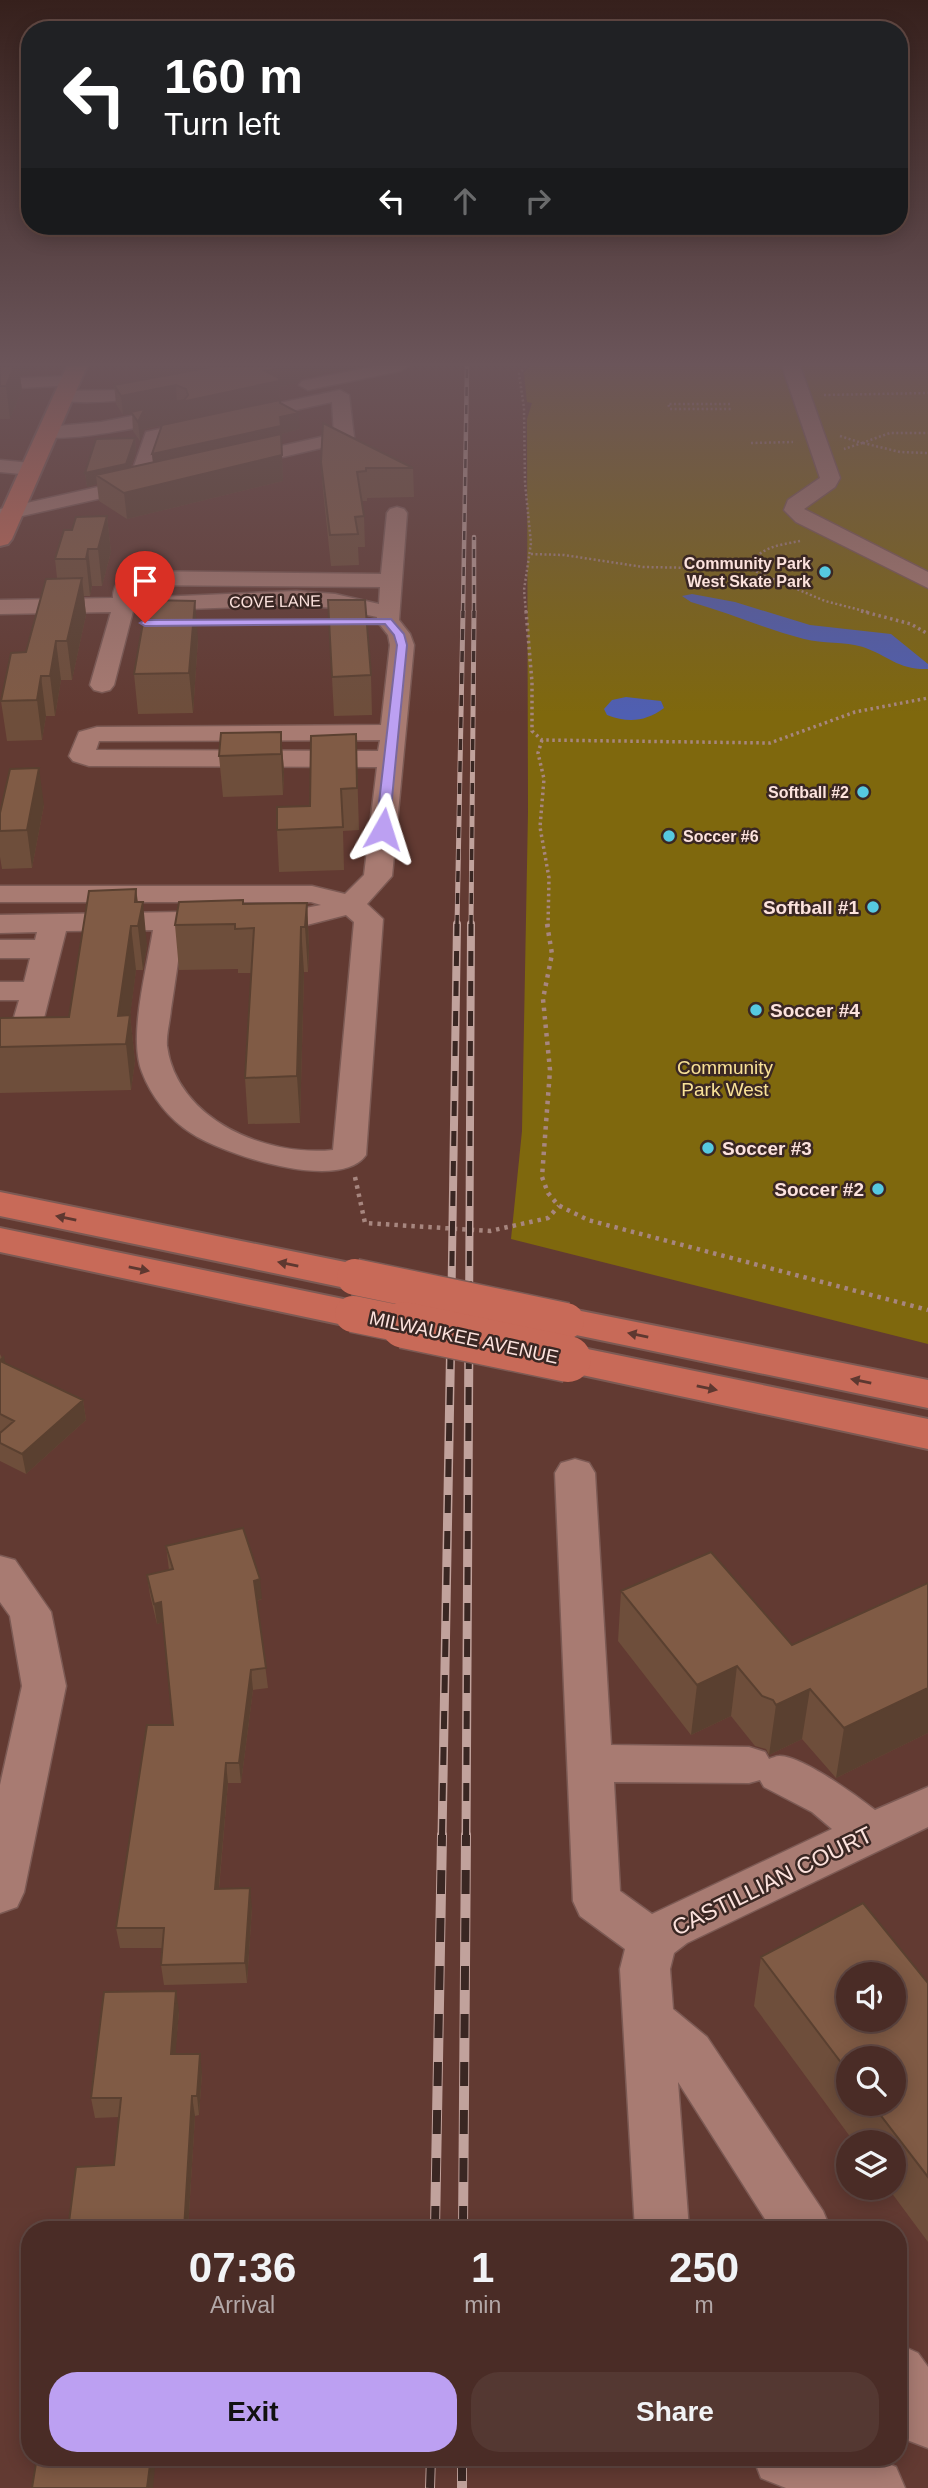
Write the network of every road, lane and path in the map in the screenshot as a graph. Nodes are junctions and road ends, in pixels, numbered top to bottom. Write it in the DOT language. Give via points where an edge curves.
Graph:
graph roads {
  1 [pos="23,482"];
  2 [pos="138,482"];
  3 [pos="150,482"];
  4 [pos="528,482"];
  5 [pos="828,482"];
  6 [pos="137,485"];
  7 [pos="8,506"];
  8 [pos="397,513"];
  9 [pos="831,533"];
  10 [pos="0,539"];
  11 [pos="531,554"];
  12 [pos="750,569"];
  13 [pos="392,580"];
  14 [pos="928,581"];
  15 [pos="0,607"];
  16 [pos="121,614"];
  17 [pos="388,616"];
  18 [pos="253,622"];
  19 [pos="320,622"];
  20 [pos="928,634"];
  21 [pos="102,685"];
  22 [pos="928,698"];
  23 [pos="393,732"];
  24 [pos="542,740"];
  25 [pos="390,759"];
  26 [pos="0,894"];
  27 [pos="350,904"];
  28 [pos="169,922"];
  29 [pos="0,924"];
  30 [pos="50,936"];
  31 [pos="0,949"];
  32 [pos="0,991"];
  33 [pos="36,991"];
  34 [pos="0,1033"];
  35 [pos="349,1155"];
  36 [pos="0,1204"];
  37 [pos="559,1206"];
  38 [pos="0,1240"];
  39 [pos="354,1295"];
  40 [pos="928,1310"];
  41 [pos="567,1340"];
  42 [pos="928,1395"];
  43 [pos="928,1434"];
  44 [pos="575,1473"];
  45 [pos="0,1571"];
  46 [pos="590,1763"];
  47 [pos="928,1806"];
  48 [pos="870,1833"];
  49 [pos="0,1892"];
  50 [pos="652,1941"];
  51 [pos="648,2019"];
  52 [pos="661,2221"];
  53 [pos="798,2221"];
  54 [pos="809,2466"];
  55 [pos="875,2488"];
  1 -- 7 [label="main road"];
  2 -- 6 [label="street"];
  3 -- 6 [label="street"];
  4 -- 11 [label="path"];
  5 -- 9 [label="street" via="794,510"];
  6 -- 7 [label="street"];
  7 -- 10 [label="main road"];
  8 -- 13 [label="street"];
  9 -- 12 [label="path" via="764,551 751,562"];
  9 -- 14 [label="street"];
  11 -- 12 [label="path" via="643,567"];
  11 -- 24 [label="path" via="524,590 532,731"];
  12 -- 20 [label="path" via="825,601 911,624"];
  13 -- 16 [label="street" via="139,578 124,587"];
  13 -- 17 [label="street"];
  15 -- 16 [label="street, COVE LANE"];
  16 -- 17 [label="street, COVE LANE" via="316,598"];
  16 -- 18 [label="street"];
  16 -- 21 [label="street"];
  17 -- 19 [label="street"];
  17 -- 23 [label="street" via="402,645"];
  22 -- 24 [label="path" via="855,712 770,743"];
  23 -- 25 [label="street"];
  23 -- 25 [label="street" via="97,734 88,737 82,756"];
  24 -- 37 [label="path" via="538,753 544,779 540,827 549,878 546,915 552,954 543,999 550,1070 542,1177 545,1193"];
  25 -- 27 [label="street" via="378,876"];
  26 -- 27 [label="street" via="312,894"];
  27 -- 28 [label="street" via="295,919"];
  27 -- 35 [label="street" via="369,919"];
  28 -- 30 [label="street"];
  28 -- 35 [label="street" via="151,1044 153,1063 165,1091 192,1118 232,1143 316,1160"];
  29 -- 30 [label="street"];
  30 -- 31 [label="street"];
  30 -- 33 [label="street"];
  32 -- 33 [label="street"];
  33 -- 34 [label="street" via="25,1034"];
  35 -- 37 [label="path" via="365,1223 490,1231 548,1218"];
  39 -- 36 [label="main road, MILWAUKEE AVENUE, one-way"];
  37 -- 40 [label="path" via="569,1214 621,1230"];
  38 -- 39 [label="main road, MILWAUKEE AVENUE, one-way"];
  39 -- 41 [label="main road, MILWAUKEE AVENUE, bridge"];
  42 -- 41 [label="main road, MILWAUKEE AVENUE, one-way"];
  41 -- 43 [label="main road, MILWAUKEE AVENUE, one-way"];
  44 -- 46 [label="street"];
  45 -- 49 [label="street" via="30,1612 44,1686"];
  46 -- 48 [label="street" via="764,1770 828,1799"];
  46 -- 50 [label="street" via="597,1901"];
  47 -- 48 [label="street, CASTILLIAN COURT"];
  48 -- 50 [label="street, CASTILLIAN COURT" via="670,1928"];
  50 -- 51 [label="street, CASTILLIAN COURT" via="645,1969"];
  51 -- 52 [label="street, CASTILLIAN COURT"];
  51 -- 53 [label="street" via="689,2054"];
  54 -- 55 [label="street"];
}
